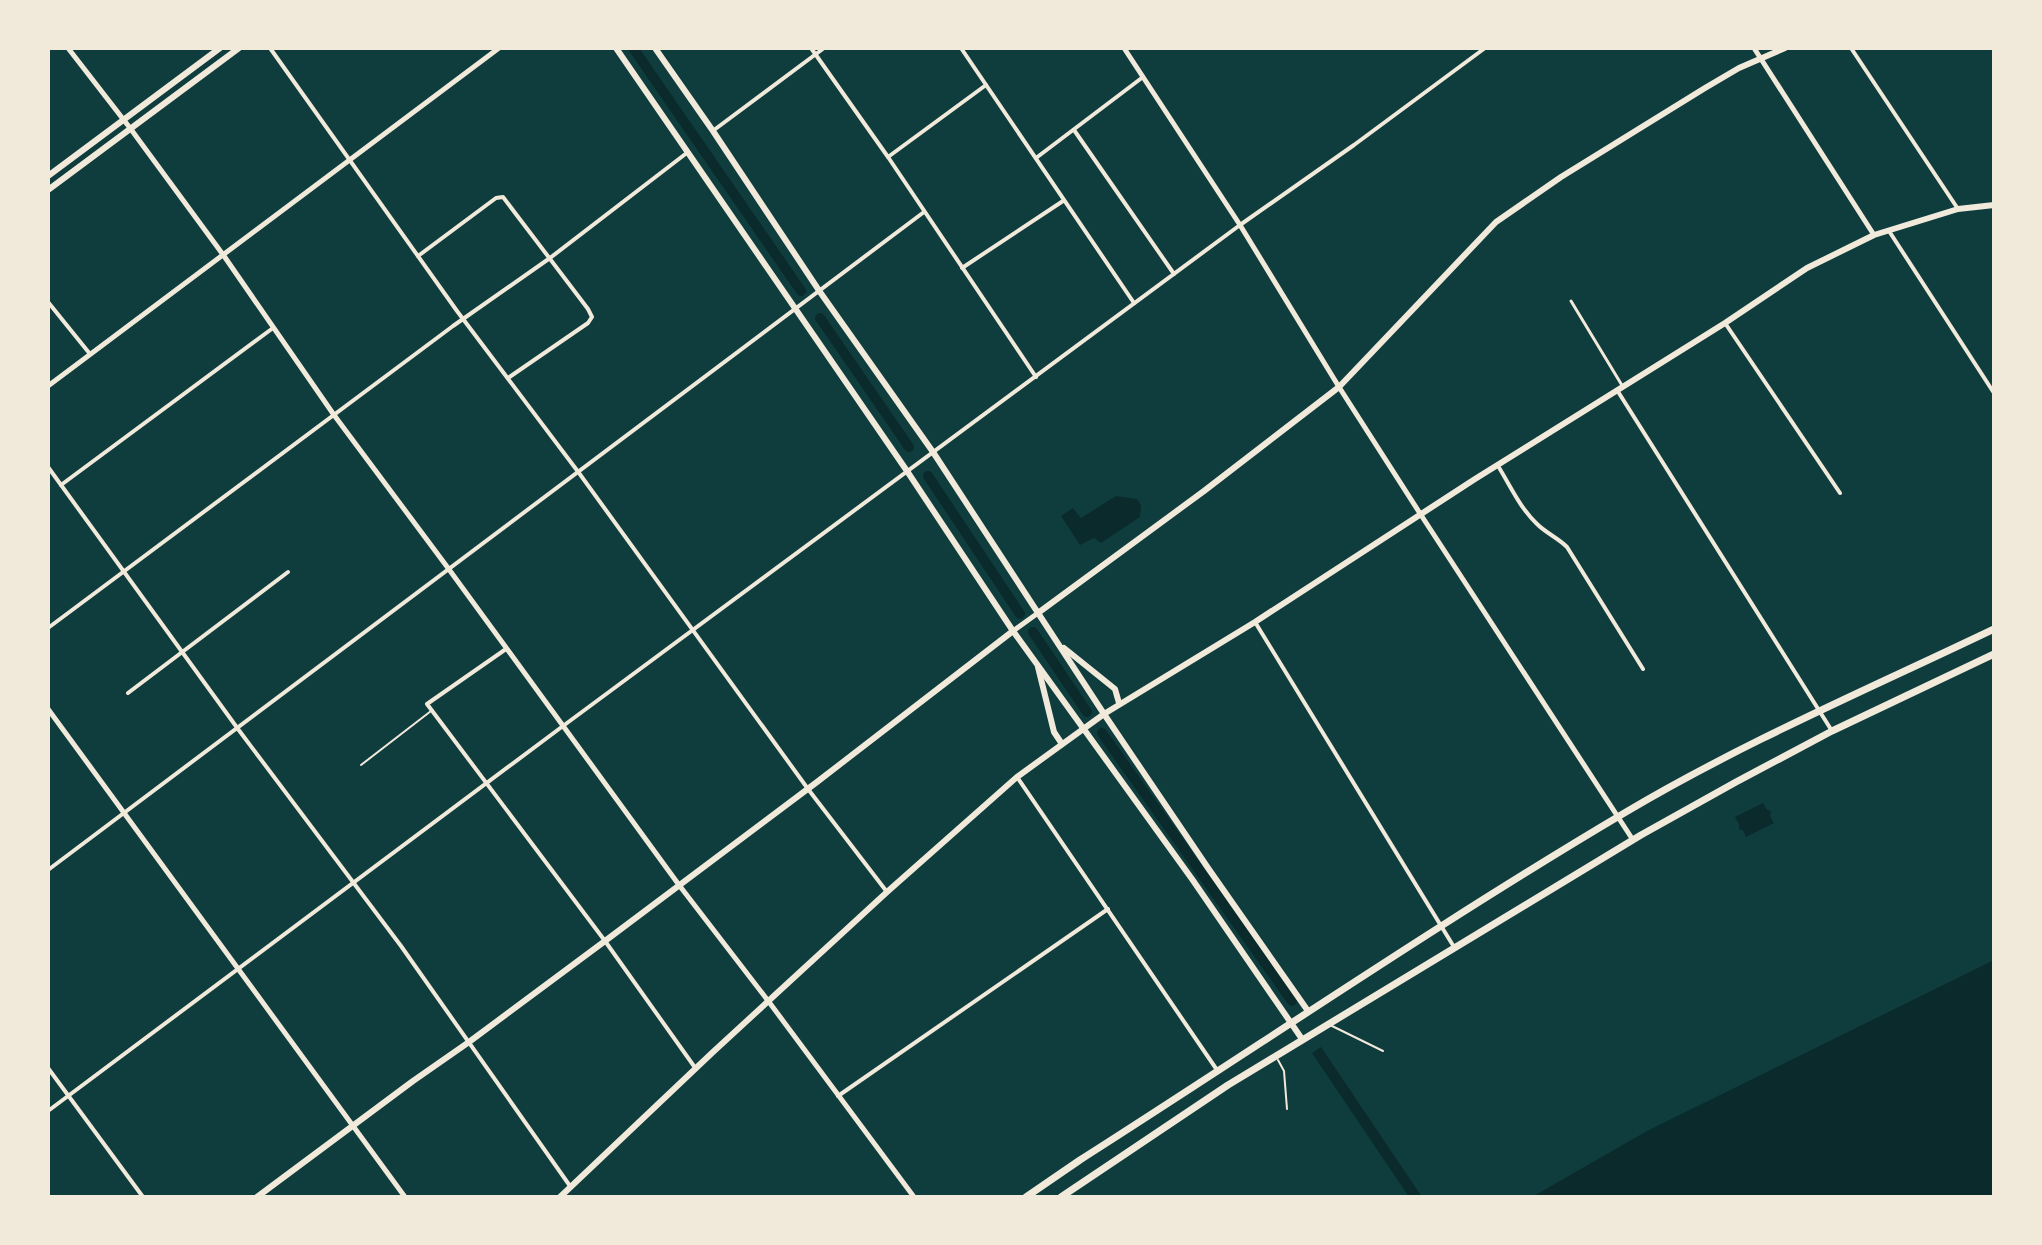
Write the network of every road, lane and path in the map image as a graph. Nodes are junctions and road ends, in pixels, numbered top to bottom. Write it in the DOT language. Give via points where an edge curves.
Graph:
graph roads {
  1 [pos="68,48"];
  2 [pos="220,48"];
  3 [pos="239,48"];
  4 [pos="270,48"];
  5 [pos="499,48"];
  6 [pos="616,48"];
  7 [pos="655,48"];
  8 [pos="811,48"];
  9 [pos="824,48"];
  10 [pos="961,48"];
  11 [pos="1124,48"];
  12 [pos="1485,48"];
  13 [pos="1754,48"];
  14 [pos="1785,48"];
  15 [pos="1851,48"];
  16 [pos="815,55"];
  17 [pos="1760,58"];
  18 [pos="1143,77"];
  19 [pos="986,85"];
  20 [pos="123,119"];
  21 [pos="130,128"];
  22 [pos="1074,130"];
  23 [pos="713,131"];
  24 [pos="689,151"];
  25 [pos="888,157"];
  26 [pos="1036,158"];
  27 [pos="350,161"];
  28 [pos="48,176"];
  29 [pos="48,190"];
  30 [pos="1064,201"];
  31 [pos="1994,205"];
  32 [pos="1958,209"];
  33 [pos="924,212"];
  34 [pos="1240,225"];
  35 [pos="1889,231"];
  36 [pos="1874,235"];
  37 [pos="224,256"];
  38 [pos="418,256"];
  39 [pos="550,258"];
  40 [pos="962,268"];
  41 [pos="1174,274"];
  42 [pos="818,293"];
  43 [pos="1571,301"];
  44 [pos="48,302"];
  45 [pos="1134,303"];
  46 [pos="798,308"];
  47 [pos="463,319"];
  48 [pos="1725,323"];
  49 [pos="273,328"];
  50 [pos="90,354"];
  51 [pos="1036,377"];
  52 [pos="508,378"];
  53 [pos="48,386"];
  54 [pos="1339,387"];
  55 [pos="1620,388"];
  56 [pos="1994,393"];
  57 [pos="334,415"];
  58 [pos="931,454"];
  59 [pos="1498,466"];
  60 [pos="48,467"];
  61 [pos="909,470"];
  62 [pos="579,473"];
  63 [pos="61,485"];
  64 [pos="1840,493"];
  65 [pos="1421,515"];
  66 [pos="448,568"];
  67 [pos="125,571"];
  68 [pos="288,572"];
  69 [pos="1036,614"];
  70 [pos="1255,622"];
  71 [pos="48,628"];
  72 [pos="1994,629"];
  73 [pos="1015,630"];
  74 [pos="693,631"];
  75 [pos="1060,645"];
  76 [pos="506,649"];
  77 [pos="182,651"];
  78 [pos="1994,654"];
  79 [pos="1038,663"];
  80 [pos="1643,669"];
  81 [pos="128,693"];
  82 [pos="1119,703"];
  83 [pos="48,709"];
  84 [pos="432,710"];
  85 [pos="1821,710"];
  86 [pos="1101,716"];
  87 [pos="563,726"];
  88 [pos="1086,727"];
  89 [pos="238,729"];
  90 [pos="1832,731"];
  91 [pos="1062,744"];
  92 [pos="361,765"];
  93 [pos="1017,777"];
  94 [pos="487,783"];
  95 [pos="808,789"];
  96 [pos="123,814"];
  97 [pos="1618,817"];
  98 [pos="1633,840"];
  99 [pos="48,870"];
  100 [pos="354,882"];
  101 [pos="679,885"];
  102 [pos="887,892"];
  103 [pos="1108,909"];
  104 [pos="1441,925"];
  105 [pos="605,941"];
  106 [pos="1454,947"];
  107 [pos="238,970"];
  108 [pos="769,1002"];
  109 [pos="1308,1011"];
  110 [pos="1292,1022"];
  111 [pos="1327,1023"];
  112 [pos="1302,1039"];
  113 [pos="469,1042"];
  114 [pos="1383,1051"];
  115 [pos="1276,1055"];
  116 [pos="48,1068"];
  117 [pos="696,1069"];
  118 [pos="1217,1070"];
  119 [pos="69,1096"];
  120 [pos="838,1096"];
  121 [pos="1287,1109"];
  122 [pos="48,1111"];
  123 [pos="353,1126"];
  124 [pos="572,1187"];
  125 [pos="143,1197"];
  126 [pos="257,1197"];
  127 [pos="405,1197"];
  128 [pos="560,1197"];
  129 [pos="914,1197"];
  130 [pos="1026,1197"];
  131 [pos="1061,1197"];
  1 -- 20 [label="street"];
  2 -- 20 [label="main road"];
  3 -- 21 [label="main road"];
  4 -- 27 [label="street"];
  5 -- 27 [label="street"];
  6 -- 24 [label="main road"];
  7 -- 23 [label="main road"];
  8 -- 16 [label="street"];
  9 -- 16 [label="street"];
  10 -- 19 [label="street"];
  11 -- 18 [label="street"];
  12 -- 34 [label="street"];
  13 -- 17 [label="street"];
  14 -- 17 [label="main road"];
  15 -- 32 [label="street"];
  16 -- 23 [label="street"];
  16 -- 25 [label="street"];
  17 -- 36 [label="street"];
  17 -- 54 [label="main road" via="1642,126 1496,222"];
  18 -- 22 [label="street"];
  18 -- 34 [label="street"];
  19 -- 25 [label="street"];
  19 -- 26 [label="street"];
  20 -- 21 [label="street"];
  20 -- 28 [label="main road"];
  21 -- 29 [label="main road"];
  21 -- 37 [label="street"];
  22 -- 26 [label="street"];
  22 -- 41 [label="street"];
  23 -- 42 [label="main road"];
  24 -- 39 [label="street"];
  24 -- 46 [label="main road"];
  25 -- 33 [label="street"];
  26 -- 30 [label="street"];
  27 -- 37 [label="street"];
  27 -- 38 [label="street"];
  30 -- 40 [label="street"];
  30 -- 45 [label="street"];
  31 -- 32 [label="main road"];
  32 -- 35 [label="main road"];
  33 -- 40 [label="street"];
  33 -- 42 [label="street"];
  34 -- 41 [label="street"];
  34 -- 54 [label="street"];
  35 -- 36 [label="main road"];
  35 -- 56 [label="street"];
  36 -- 48 [label="main road" via="1807,268"];
  37 -- 49 [label="street"];
  37 -- 50 [label="street"];
  38 -- 39 [label="street" via="503,197"];
  38 -- 47 [label="street"];
  39 -- 47 [label="street"];
  39 -- 52 [label="street" via="592,317"];
  40 -- 51 [label="street"];
  41 -- 45 [label="street"];
  42 -- 46 [label="street"];
  42 -- 58 [label="main road"];
  43 -- 55 [label="street"];
  44 -- 50 [label="street"];
  45 -- 51 [label="street"];
  46 -- 61 [label="main road"];
  46 -- 62 [label="street"];
  47 -- 52 [label="street"];
  47 -- 57 [label="street"];
  48 -- 55 [label="main road"];
  48 -- 64 [label="street"];
  49 -- 57 [label="street"];
  49 -- 63 [label="street"];
  50 -- 53 [label="street"];
  51 -- 58 [label="street"];
  52 -- 62 [label="street"];
  54 -- 65 [label="street"];
  54 -- 69 [label="main road"];
  55 -- 59 [label="main road"];
  55 -- 85 [label="street"];
  57 -- 66 [label="street"];
  57 -- 67 [label="street"];
  58 -- 61 [label="street"];
  58 -- 69 [label="main road"];
  59 -- 65 [label="main road"];
  59 -- 80 [label="street" via="1527,513 1567,547"];
  60 -- 63 [label="street"];
  61 -- 73 [label="main road"];
  61 -- 74 [label="street"];
  62 -- 66 [label="street"];
  62 -- 74 [label="street"];
  63 -- 67 [label="street"];
  65 -- 70 [label="main road"];
  65 -- 97 [label="street"];
  66 -- 76 [label="street"];
  66 -- 89 [label="street"];
  67 -- 71 [label="street"];
  67 -- 77 [label="street"];
  68 -- 77 [label="street"];
  69 -- 73 [label="street"];
  69 -- 75 [label="main road"];
  70 -- 82 [label="main road"];
  70 -- 104 [label="street"];
  72 -- 85 [label="main road"];
  73 -- 79 [label="main road"];
  73 -- 95 [label="main road"];
  74 -- 87 [label="street"];
  74 -- 95 [label="street"];
  75 -- 82 [label="main road" via="1115,689"];
  75 -- 86 [label="main road"];
  76 -- 84 [label="street" via="427,704"];
  76 -- 87 [label="street"];
  77 -- 81 [label="street"];
  77 -- 89 [label="street"];
  78 -- 90 [label="main road"];
  79 -- 88 [label="main road"];
  79 -- 91 [label="main road" via="1054,732"];
  82 -- 86 [label="main road"];
  83 -- 96 [label="street"];
  84 -- 92 [label="lane"];
  84 -- 94 [label="street"];
  85 -- 90 [label="street"];
  85 -- 97 [label="main road"];
  86 -- 88 [label="main road"];
  86 -- 109 [label="main road"];
  87 -- 94 [label="street"];
  87 -- 101 [label="street"];
  88 -- 91 [label="main road"];
  88 -- 110 [label="main road"];
  89 -- 96 [label="street"];
  89 -- 100 [label="street"];
  90 -- 98 [label="main road"];
  91 -- 93 [label="main road"];
  93 -- 102 [label="main road"];
  93 -- 103 [label="street"];
  94 -- 100 [label="street"];
  94 -- 105 [label="street"];
  95 -- 101 [label="main road"];
  95 -- 102 [label="street"];
  96 -- 99 [label="street"];
  96 -- 107 [label="street"];
  97 -- 98 [label="street"];
  97 -- 104 [label="main road"];
  98 -- 106 [label="main road"];
  100 -- 107 [label="street"];
  100 -- 113 [label="street"];
  101 -- 105 [label="main road"];
  101 -- 108 [label="street"];
  102 -- 108 [label="main road"];
  103 -- 118 [label="street"];
  103 -- 120 [label="street"];
  104 -- 106 [label="street"];
  104 -- 109 [label="main road"];
  105 -- 113 [label="main road"];
  105 -- 117 [label="street"];
  106 -- 111 [label="main road"];
  107 -- 119 [label="street"];
  107 -- 123 [label="street"];
  108 -- 117 [label="main road"];
  108 -- 120 [label="street"];
  109 -- 110 [label="main road"];
  110 -- 112 [label="main road"];
  110 -- 118 [label="main road"];
  111 -- 112 [label="main road"];
  111 -- 114 [label="lane"];
  112 -- 115 [label="main road"];
  113 -- 123 [label="main road"];
  113 -- 124 [label="street"];
  115 -- 121 [label="lane" via="1284,1071"];
  115 -- 131 [label="main road"];
  116 -- 119 [label="street"];
  117 -- 124 [label="main road"];
  118 -- 130 [label="main road"];
  119 -- 122 [label="street"];
  119 -- 125 [label="street"];
  120 -- 129 [label="street"];
  123 -- 126 [label="main road"];
  123 -- 127 [label="street"];
  124 -- 128 [label="main road"];
}
